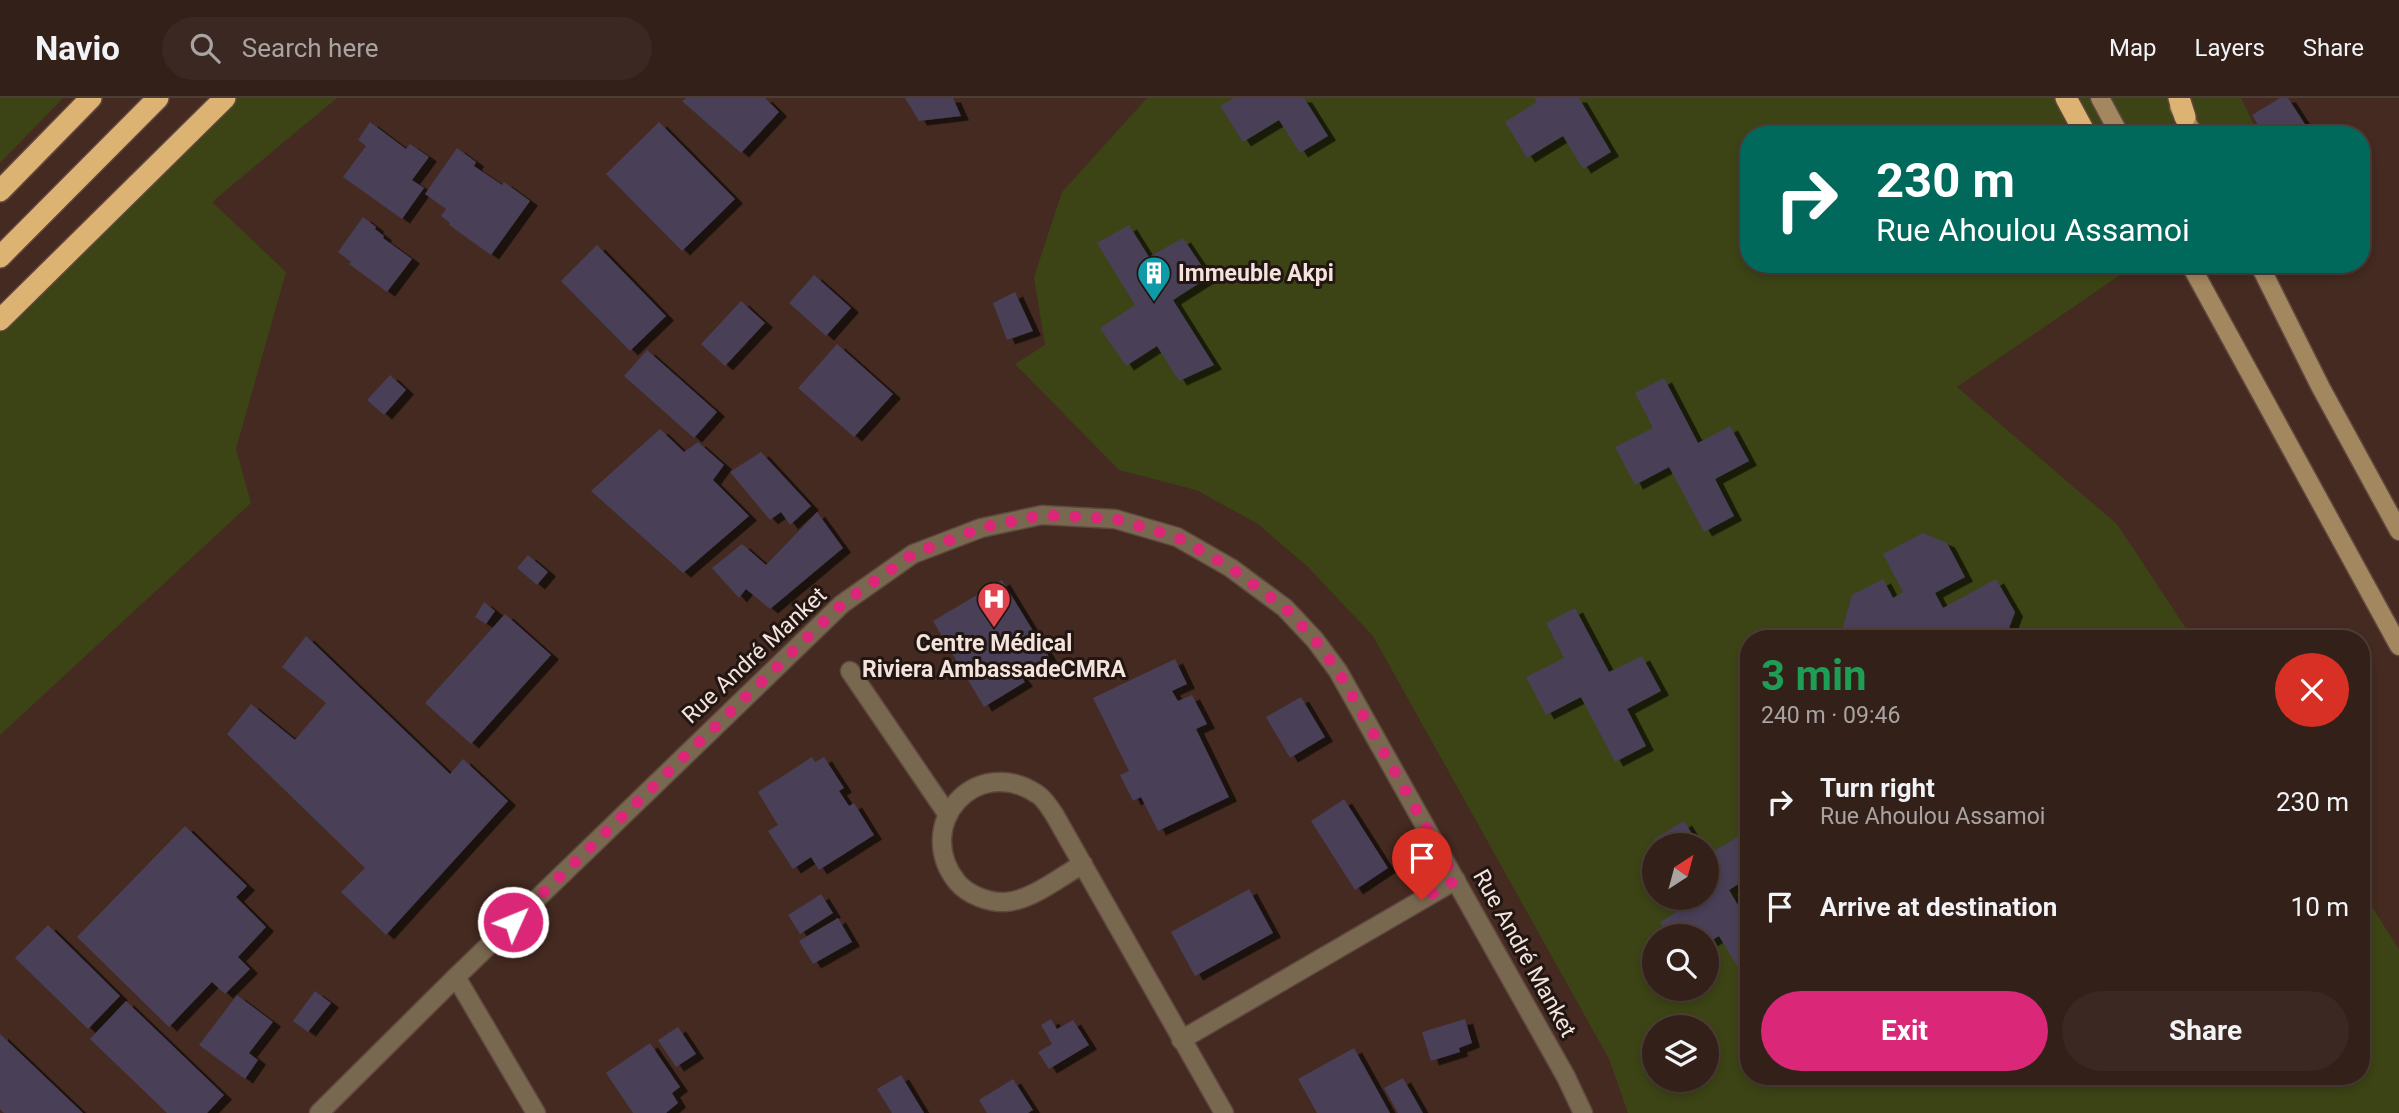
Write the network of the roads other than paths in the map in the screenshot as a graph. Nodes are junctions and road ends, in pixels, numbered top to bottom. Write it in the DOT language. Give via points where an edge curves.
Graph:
graph roads {
  1 [pos="91,98"];
  2 [pos="158,98"];
  3 [pos="225,98"];
  4 [pos="2066,98"];
  5 [pos="2100,98"];
  6 [pos="2173,98"];
  7 [pos="2186,117"];
  8 [pos="2081,126"];
  9 [pos="2115,126"];
  10 [pos="0,191"];
  11 [pos="0,257"];
  12 [pos="2195,273"];
  13 [pos="2264,273"];
  14 [pos="0,320"];
  15 [pos="2399,531"];
  16 [pos="2399,646"];
  17 [pos="850,671"];
  18 [pos="947,815"];
  19 [pos="1083,864"];
  20 [pos="1456,880"];
  21 [pos="456,977"];
  22 [pos="1181,1040"];
  23 [pos="319,1113"];
  24 [pos="536,1113"];
  25 [pos="1224,1113"];
  26 [pos="1583,1113"];
  1 -- 10 [label="highway"];
  2 -- 11 [label="highway"];
  3 -- 14 [label="highway"];
  4 -- 8 [label="highway"];
  5 -- 9 [label="main road"];
  6 -- 7 [label="main road"];
  12 -- 16 [label="main road"];
  13 -- 15 [label="main road"];
  17 -- 18 [label="street"];
  18 -- 19 [label="street" via="972,788 995,781 1019,784 1040,795"];
  18 -- 19 [label="street" via="941,847 948,870 962,887 983,899 1006,902 1029,895"];
  19 -- 22 [label="street"];
  20 -- 21 [label="street, Rue André Manket" via="1338,671 1285,608 1231,568 1177,537 1115,519 1042,515 981,528 913,554 842,604"];
  20 -- 22 [label="street"];
  20 -- 26 [label="street, Rue André Manket"];
  21 -- 23 [label="street, Rue André Manket"];
  21 -- 24 [label="street"];
  22 -- 25 [label="street"];
}
